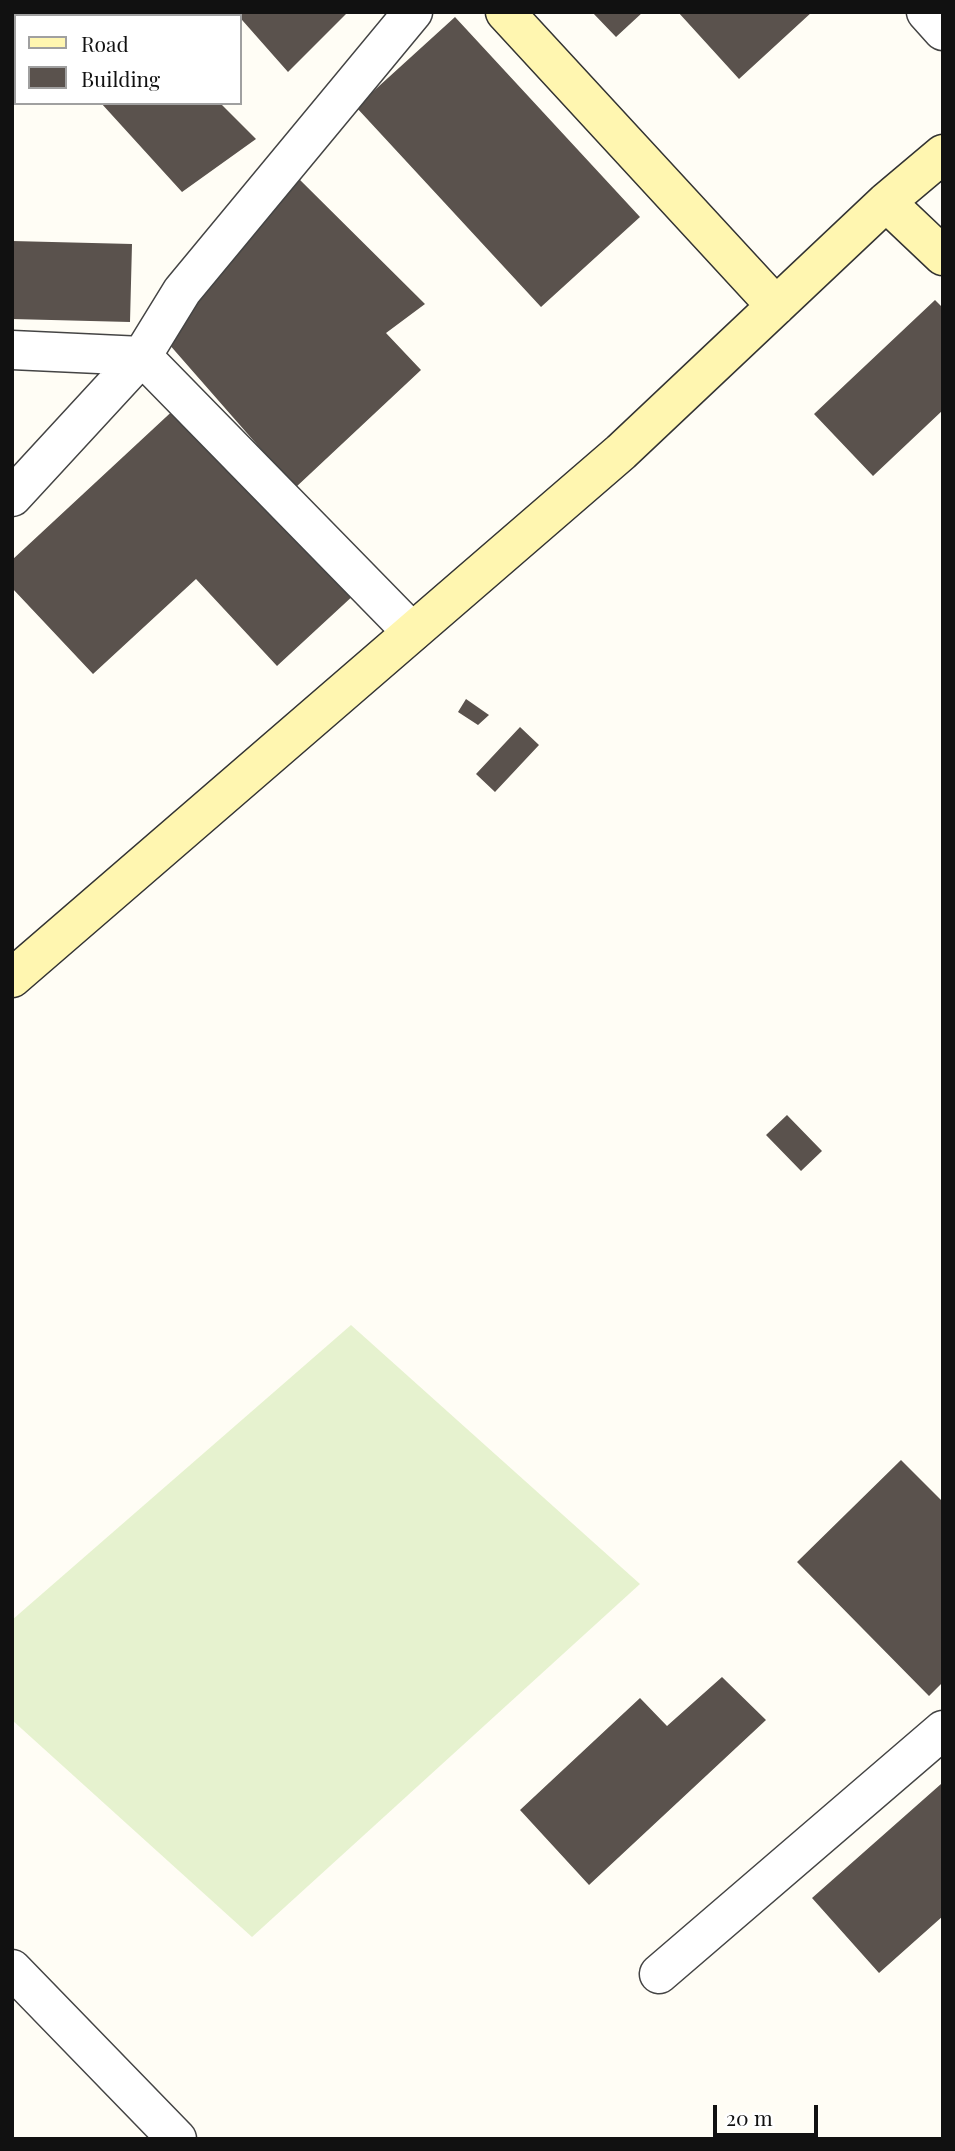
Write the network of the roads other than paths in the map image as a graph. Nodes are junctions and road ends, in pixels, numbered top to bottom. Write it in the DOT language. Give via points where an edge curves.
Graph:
graph roads {
  1 [pos="413,12"];
  2 [pos="505,12"];
  3 [pos="926,12"];
  4 [pos="943,31"];
  5 [pos="943,153"];
  6 [pos="886,202"];
  7 [pos="943,256"];
  8 [pos="776,306"];
  9 [pos="12,351"];
  10 [pos="142,356"];
  11 [pos="12,497"];
  12 [pos="412,632"];
  13 [pos="12,978"];
  14 [pos="943,1730"];
  15 [pos="12,1969"];
  16 [pos="659,1974"];
  17 [pos="177,2139"];
  1 -- 10 [label="street" via="182,291"];
  2 -- 8 [label="street"];
  3 -- 4 [label="street"];
  5 -- 6 [label="street"];
  6 -- 7 [label="street"];
  6 -- 8 [label="street"];
  8 -- 12 [label="street" via="621,452"];
  9 -- 10 [label="street"];
  10 -- 11 [label="street"];
  10 -- 12 [label="street"];
  12 -- 13 [label="street"];
  14 -- 16 [label="street"];
  15 -- 17 [label="street"];
}
